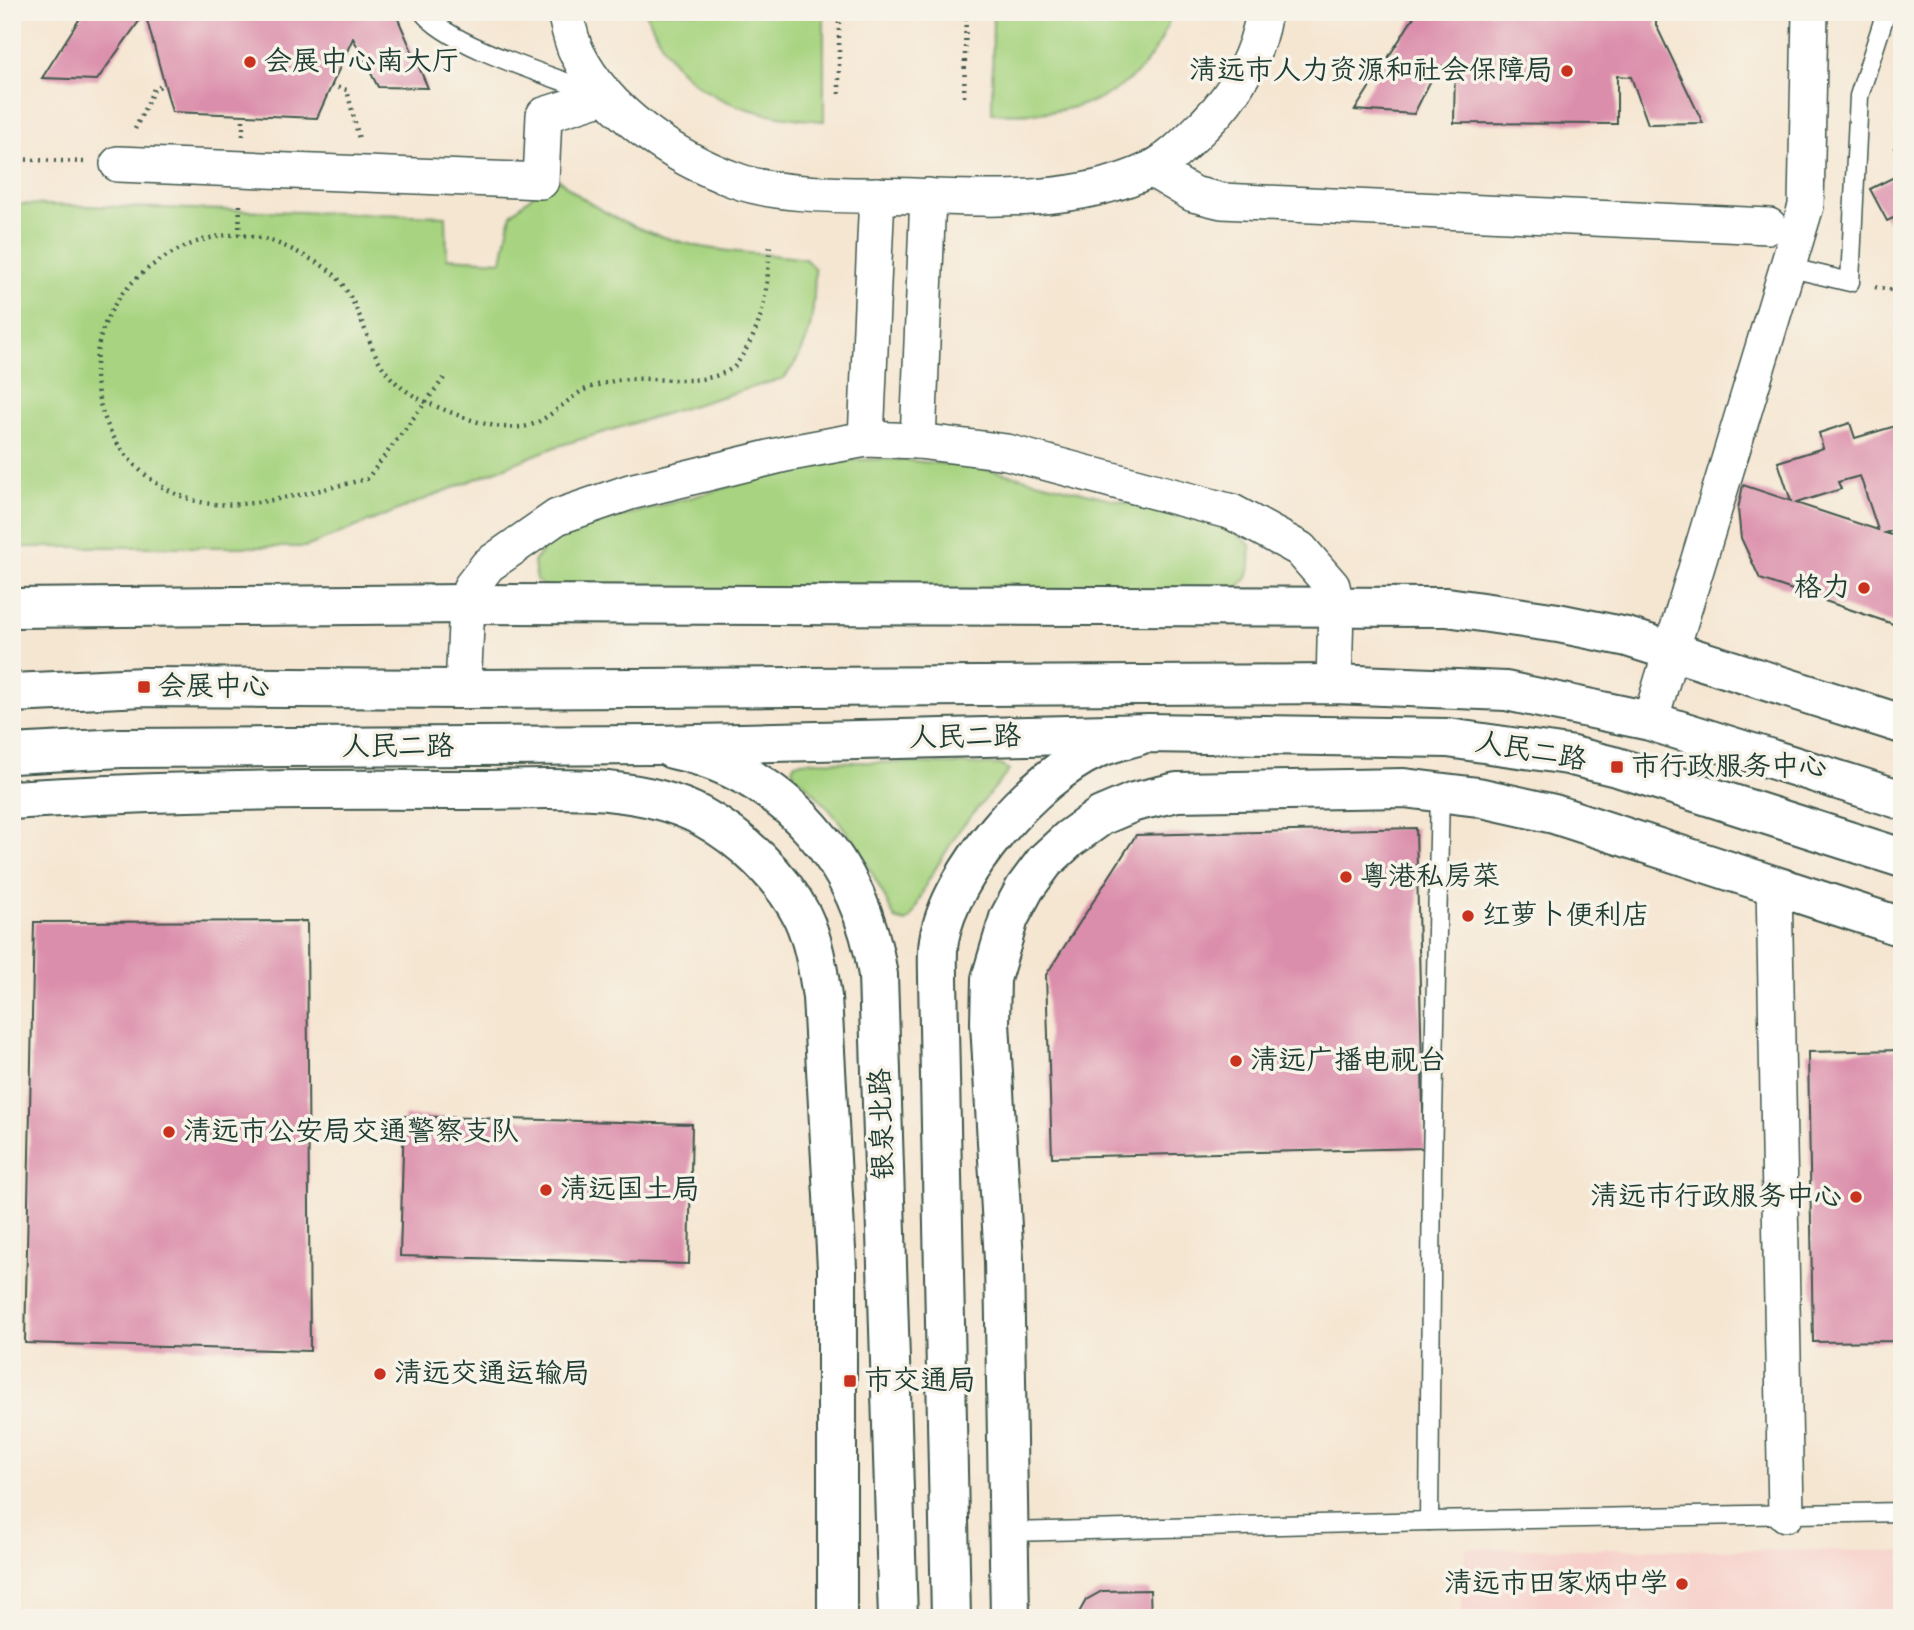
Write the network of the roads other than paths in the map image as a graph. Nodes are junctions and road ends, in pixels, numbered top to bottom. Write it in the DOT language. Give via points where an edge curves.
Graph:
graph roads {
  1 [pos="424,12"];
  2 [pos="565,12"];
  3 [pos="1264,12"];
  4 [pos="1810,12"];
  5 [pos="1886,12"];
  6 [pos="604,96"];
  7 [pos="118,163"];
  8 [pos="1152,169"];
  9 [pos="877,195"];
  10 [pos="928,196"];
  11 [pos="1769,226"];
  12 [pos="1787,267"];
  13 [pos="866,439"];
  14 [pos="918,441"];
  15 [pos="467,604"];
  16 [pos="1336,606"];
  17 [pos="12,607"];
  18 [pos="1670,648"];
  19 [pos="1334,684"];
  20 [pos="463,689"];
  21 [pos="12,693"];
  22 [pos="1650,721"];
  23 [pos="1902,724"];
  24 [pos="1149,733"];
  25 [pos="656,745"];
  26 [pos="12,754"];
  27 [pos="594,791"];
  28 [pos="1440,792"];
  29 [pos="12,800"];
  30 [pos="1902,800"];
  31 [pos="982,853"];
  32 [pos="1902,858"];
  33 [pos="1774,884"];
  34 [pos="1024,888"];
  35 [pos="1902,927"];
  36 [pos="1902,1512"];
  37 [pos="1786,1514"];
  38 [pos="1429,1521"];
  39 [pos="1010,1532"];
  40 [pos="837,1618"];
  41 [pos="898,1618"];
  42 [pos="951,1618"];
  43 [pos="1010,1618"];
  1 -- 6 [label="lane" via="442,30 464,41"];
  2 -- 6 [label="street" via="576,52"];
  3 -- 8 [label="street" via="1252,60 1225,104"];
  4 -- 12 [label="street" via="1806,206"];
  5 -- 12 [label="lane" via="1859,96 1850,282"];
  6 -- 7 [label="street" via="544,115 541,181"];
  6 -- 9 [label="street" via="681,154 736,180 807,193"];
  8 -- 10 [label="street" via="1105,187 1058,193 1001,198"];
  8 -- 11 [label="street" via="1193,194 1222,201"];
  9 -- 10 [label="street"];
  9 -- 13 [label="street"];
  10 -- 14 [label="street"];
  12 -- 18 [label="street"];
  13 -- 14 [label="street"];
  13 -- 15 [label="street" via="629,492 557,517 488,565 471,587"];
  14 -- 16 [label="street" via="1007,452 1232,512 1300,549 1332,586"];
  15 -- 16 [label="main road"];
  15 -- 17 [label="main road"];
  15 -- 20 [label="street"];
  16 -- 18 [label="main road" via="1447,607 1558,623"];
  16 -- 19 [label="street"];
  18 -- 22 [label="street"];
  18 -- 23 [label="main road"];
  19 -- 20 [label="main road, 人民二路"];
  19 -- 22 [label="main road, 人民二路" via="1506,691"];
  20 -- 21 [label="main road, 人民二路" via="144,687"];
  22 -- 30 [label="main road, 人民二路"];
  24 -- 25 [label="main road, 人民二路"];
  24 -- 31 [label="main road, 银泉北路" via="1096,749 1070,764 1037,791"];
  24 -- 32 [label="main road, 人民二路" via="1448,738 1529,749 1617,767"];
  25 -- 26 [label="main road, 人民二路" via="121,748"];
  25 -- 41 [label="main road, 银泉北路" via="731,766 799,814 840,865 873,937"];
  27 -- 29 [label="main road, 人民二路" via="332,789"];
  27 -- 40 [label="main road, 银泉北路" via="649,797 700,816 743,843 802,915 817,960 837,1268"];
  28 -- 33 [label="main road, 人民二路" via="1554,814"];
  28 -- 34 [label="main road, 人民二路" via="1404,788 1177,792 1101,816 1045,861"];
  28 -- 38 [label="lane"];
  31 -- 34 [label="main road"];
  31 -- 42 [label="main road, 银泉北路" via="950,905 939,940 937,978"];
  33 -- 35 [label="main road, 人民二路"];
  33 -- 37 [label="street"];
  34 -- 39 [label="main road" via="1009,918 991,979 990,1023 1004,1261"];
  36 -- 37 [label="lane"];
  37 -- 38 [label="lane"];
  38 -- 39 [label="lane"];
  39 -- 43 [label="main road"];
}
